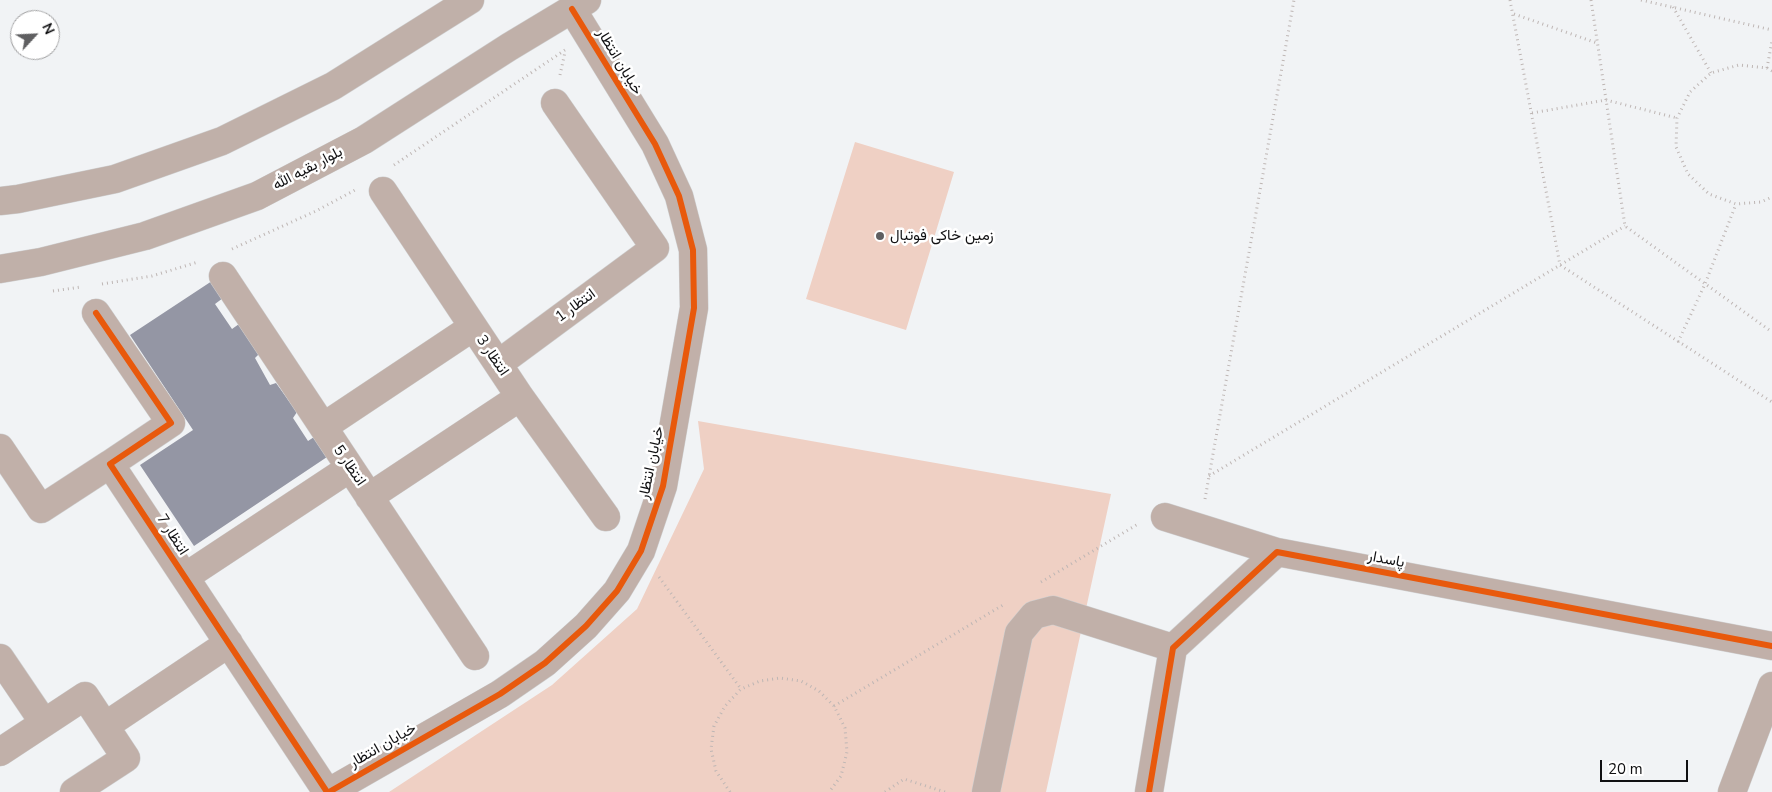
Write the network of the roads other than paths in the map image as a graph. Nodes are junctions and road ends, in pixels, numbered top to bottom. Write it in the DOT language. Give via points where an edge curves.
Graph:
graph roads {
  1 [pos="470,0"];
  2 [pos="580,4"];
  3 [pos="555,103"];
  4 [pos="383,191"];
  5 [pos="0,201"];
  6 [pos="0,269"];
  7 [pos="223,276"];
  8 [pos="96,313"];
  9 [pos="473,327"];
  10 [pos="498,364"];
  11 [pos="520,397"];
  12 [pos="323,427"];
  13 [pos="0,448"];
  14 [pos="110,464"];
  15 [pos="350,468"];
  16 [pos="369,497"];
  17 [pos="606,517"];
  18 [pos="1165,517"];
  19 [pos="1277,552"];
  20 [pos="185,577"];
  21 [pos="229,643"];
  22 [pos="1772,646"];
  23 [pos="1173,648"];
  24 [pos="475,656"];
  25 [pos="0,658"];
  26 [pos="1772,686"];
  27 [pos="44,723"];
  28 [pos="104,726"];
  29 [pos="0,752"];
  30 [pos="78,791"];
  31 [pos="328,792"];
  32 [pos="986,792"];
  33 [pos="1149,792"];
  34 [pos="1732,792"];
  1 -- 5 [label="main road" via="333,86 222,141 115,179"];
  2 -- 6 [label="main road, بلوار بقیه الله" via="364,140 257,196 145,236"];
  2 -- 31 [label="street, خیابان انتظار" via="679,196 693,250 693,318 663,486 641,551 617,591 586,626 545,663 500,694"];
  3 -- 10 [label="street, انتظار 1" via="655,248"];
  4 -- 9 [label="street, انتظار 3"];
  7 -- 12 [label="street, انتظار 5"];
  8 -- 14 [label="street" via="171,423"];
  9 -- 10 [label="street, انتظار 3"];
  9 -- 12 [label="street"];
  10 -- 11 [label="street, انتظار 3"];
  11 -- 16 [label="street"];
  11 -- 17 [label="street, انتظار 3"];
  12 -- 15 [label="street, انتظار 5"];
  13 -- 14 [label="street" via="41,509"];
  14 -- 20 [label="street, انتظار 7"];
  15 -- 16 [label="street, انتظار 5"];
  15 -- 20 [label="street"];
  16 -- 24 [label="street, انتظار 5"];
  18 -- 19 [label="street, پاسدار"];
  19 -- 22 [label="street, پاسدار"];
  19 -- 23 [label="street"];
  20 -- 21 [label="street, انتظار 7"];
  21 -- 28 [label="street"];
  21 -- 31 [label="street, انتظار 7"];
  23 -- 32 [label="street" via="1053,610 1034,615 1019,633"];
  23 -- 33 [label="street"];
  25 -- 27 [label="street"];
  26 -- 34 [label="main road"];
  27 -- 28 [label="street" via="85,696"];
  27 -- 29 [label="street"];
  28 -- 30 [label="street" via="126,758"];
}
